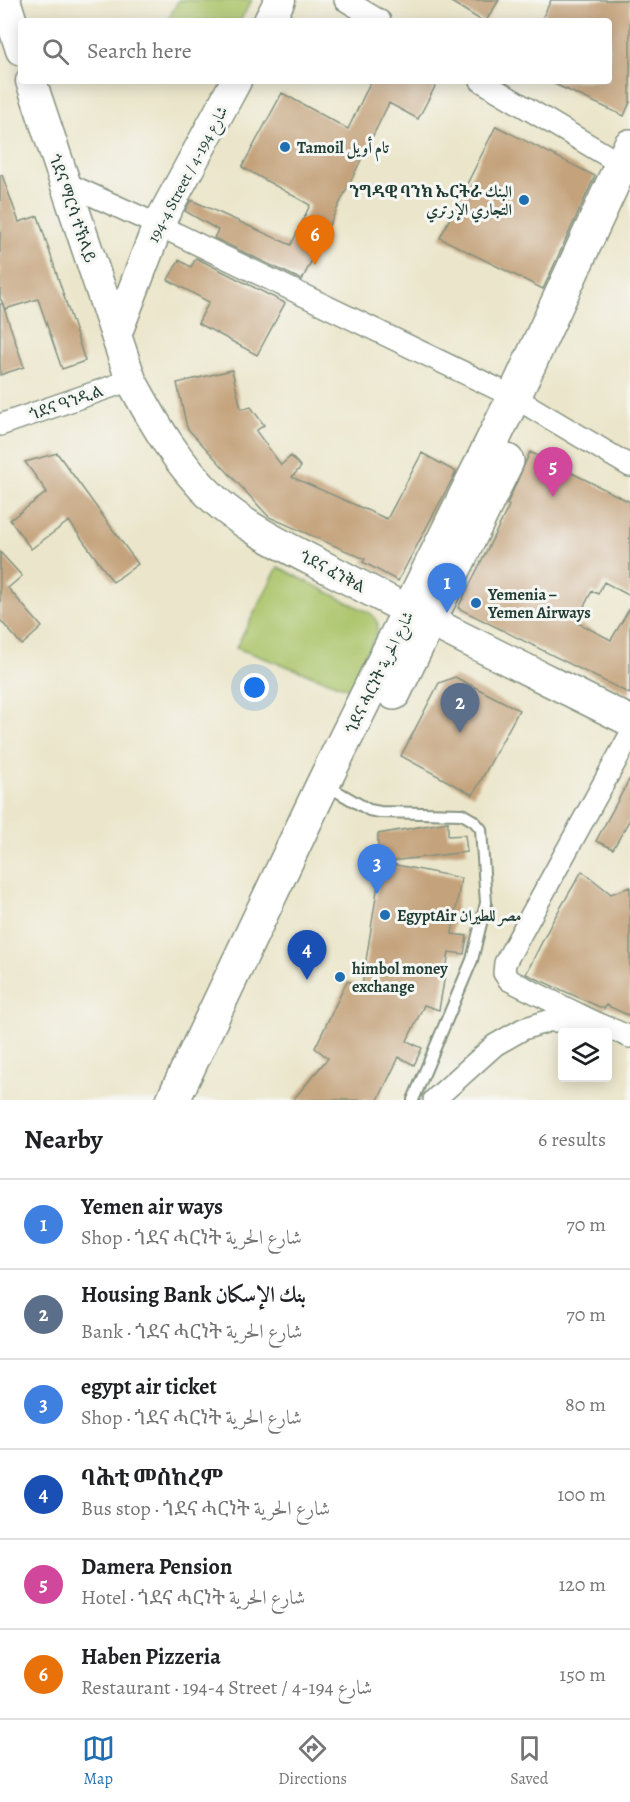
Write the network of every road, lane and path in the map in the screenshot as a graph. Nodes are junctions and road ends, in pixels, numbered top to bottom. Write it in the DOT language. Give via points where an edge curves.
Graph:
graph roads {
  1 [pos="5,0"];
  2 [pos="280,0"];
  3 [pos="345,0"];
  4 [pos="270,18"];
  5 [pos="375,18"];
  6 [pos="18,41"];
  7 [pos="32,84"];
  8 [pos="234,84"];
  9 [pos="487,84"];
  10 [pos="627,160"];
  11 [pos="63,182"];
  12 [pos="630,199"];
  13 [pos="158,225"];
  14 [pos="116,335"];
  15 [pos="131,380"];
  16 [pos="523,403"];
  17 [pos="0,424"];
  18 [pos="630,466"];
  19 [pos="419,616"];
  20 [pos="630,721"];
  21 [pos="630,735"];
  22 [pos="333,790"];
  23 [pos="592,1021"];
  24 [pos="630,1037"];
  25 [pos="435,1099"];
  26 [pos="173,1100"];
  27 [pos="199,1100"];
  28 [pos="413,1100"];
  1 -- 6 [label="main road"];
  2 -- 4 [label="main road"];
  3 -- 5 [label="street"];
  7 -- 11 [label="main road, ጎደና ማርሳ ተኽላይ"];
  8 -- 13 [label="main road, 194-4 Street / شارع 194-4"];
  9 -- 10 [label="street"];
  10 -- 16 [label="main road, ጎደና ሓርነት شارع الحرية"];
  11 -- 13 [label="street"];
  11 -- 14 [label="main road, ጎደና ማርሳ ተኽላይ"];
  12 -- 16 [label="main road, ጎደና ሓርነት شارع الحرية"];
  13 -- 14 [label="main road, 194-4 Street / شارع 194-4"];
  13 -- 16 [label="street"];
  14 -- 15 [label="main road, ጎደና ፈንቅል"];
  15 -- 17 [label="street, ጎደና ዓንዲል"];
  15 -- 19 [label="main road, ጎደና ፈንቅል" via="179,460 214,499 248,524"];
  16 -- 18 [label="street"];
  16 -- 19 [label="main road, ጎደና ሓርነት شارع الحرية"];
  19 -- 20 [label="main road, ጎደና ፈንቅል"];
  19 -- 22 [label="main road, ጎደና ሓርነት شارع الحرية"];
  21 -- 23 [label="street" via="505,963 504,973 509,980"];
  22 -- 26 [label="main road, ጎደና ሓርነት شارع الحرية"];
  22 -- 27 [label="main road, ጎደና ሓርነት شارع الحرية"];
  22 -- 28 [label="lane" via="369,810 462,814 481,829 486,903 467,971"];
  23 -- 24 [label="street"];
  23 -- 25 [label="street" via="548,1021 523,1029 495,1045"];
}
